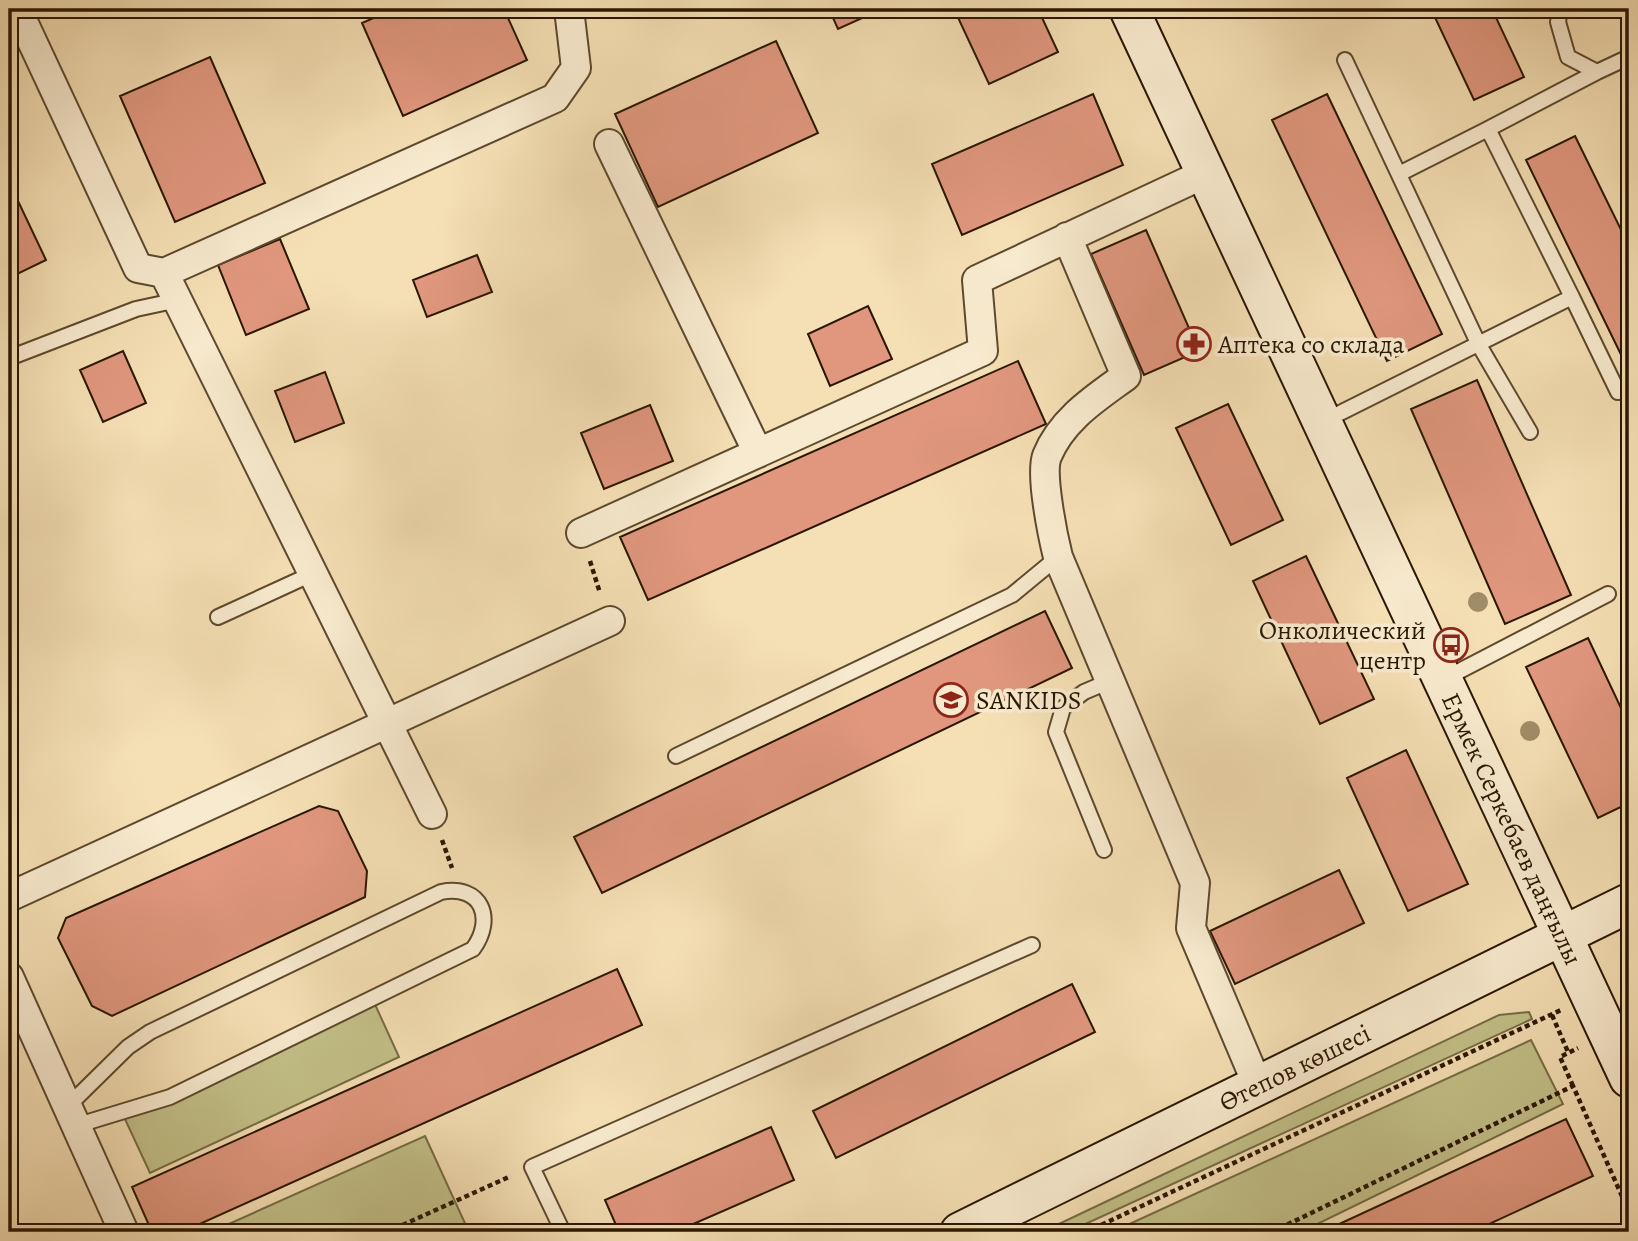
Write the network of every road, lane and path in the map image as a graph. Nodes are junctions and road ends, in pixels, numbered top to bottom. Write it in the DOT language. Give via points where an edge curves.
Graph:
graph roads {
  1 [pos="17,9"];
  2 [pos="569,9"];
  3 [pos="1129,9"];
  4 [pos="1560,9"];
  5 [pos="1629,57"];
  6 [pos="1345,60"];
  7 [pos="1597,72"];
  8 [pos="1488,129"];
  9 [pos="609,144"];
  10 [pos="1206,173"];
  11 [pos="1399,174"];
  12 [pos="1067,237"];
  13 [pos="164,273"];
  14 [pos="1572,297"];
  15 [pos="178,300"];
  16 [pos="1479,345"];
  17 [pos="9,358"];
  18 [pos="1629,391"];
  19 [pos="1322,421"];
  20 [pos="1530,432"];
  21 [pos="758,453"];
  22 [pos="581,534"];
  23 [pos="1058,557"];
  24 [pos="314,573"];
  25 [pos="1608,594"];
  26 [pos="218,617"];
  27 [pos="610,621"];
  28 [pos="1443,680"];
  29 [pos="1110,681"];
  30 [pos="388,722"];
  31 [pos="676,756"];
  32 [pos="432,814"];
  33 [pos="1104,850"];
  34 [pos="461,891"];
  35 [pos="9,897"];
  36 [pos="1629,903"];
  37 [pos="1564,936"];
  38 [pos="1032,945"];
  39 [pos="9,977"];
  40 [pos="1582,1046"];
  41 [pos="1568,1053"];
  42 [pos="1629,1078"];
  43 [pos="1258,1086"];
  44 [pos="1573,1086"];
  45 [pos="71,1116"];
  46 [pos="532,1167"];
  47 [pos="1629,1212"];
  48 [pos="124,1232"];
  49 [pos="387,1232"];
  50 [pos="563,1232"];
  51 [pos="960,1232"];
  52 [pos="1086,1232"];
  53 [pos="1272,1232"];
  1 -- 13 [label="street" via="138,268"];
  2 -- 13 [label="street" via="576,68 555,98"];
  3 -- 10 [label="street, Ермек Серкебаев даңғылы"];
  4 -- 7 [label="lane" via="1558,22 1569,57"];
  5 -- 7 [label="lane"];
  6 -- 11 [label="lane"];
  7 -- 8 [label="lane"];
  8 -- 11 [label="lane"];
  8 -- 14 [label="lane"];
  9 -- 21 [label="street"];
  10 -- 12 [label="street"];
  10 -- 19 [label="street, Ермек Серкебаев даңғылы"];
  11 -- 16 [label="lane"];
  12 -- 21 [label="street" via="977,280 983,351"];
  12 -- 23 [label="street" via="1126,376 1075,413 1046,457 1049,522"];
  13 -- 15 [label="street"];
  14 -- 16 [label="lane"];
  14 -- 18 [label="lane" via="1618,391"];
  15 -- 17 [label="lane" via="136,309"];
  15 -- 24 [label="street"];
  16 -- 19 [label="lane"];
  16 -- 20 [label="lane"];
  19 -- 28 [label="street, Ермек Серкебаев даңғылы"];
  21 -- 22 [label="street"];
  22 -- 27 [label="path"];
  23 -- 29 [label="street"];
  23 -- 31 [label="lane" via="1012,595"];
  24 -- 26 [label="lane"];
  24 -- 30 [label="street"];
  25 -- 28 [label="lane"];
  27 -- 30 [label="street"];
  28 -- 37 [label="street, Ермек Серкебаев даңғылы"];
  29 -- 33 [label="lane" via="1063,708 1056,733"];
  29 -- 43 [label="street" via="1195,883 1191,928"];
  30 -- 32 [label="street"];
  30 -- 35 [label="street"];
  32 -- 34 [label="path"];
  34 -- 45 [label="lane" via="441,892 150,1032 128,1047"];
  34 -- 45 [label="lane" via="483,911 483,936 473,949 170,1097"];
  36 -- 37 [label="street, Өтепов көшесі"];
  37 -- 42 [label="street, Ермек Серкебаев даңғылы"];
  37 -- 43 [label="street, Өтепов көшесі"];
  38 -- 46 [label="lane"];
  39 -- 45 [label="street"];
  40 -- 41 [label="path"];
  41 -- 44 [label="path" via="1560,1057"];
  41 -- 52 [label="path" via="1552,1015"];
  43 -- 51 [label="street, Өтепов көшесі"];
  44 -- 47 [label="path"];
  44 -- 53 [label="path"];
  45 -- 48 [label="street"];
  46 -- 49 [label="path"];
  46 -- 50 [label="lane"];
}
